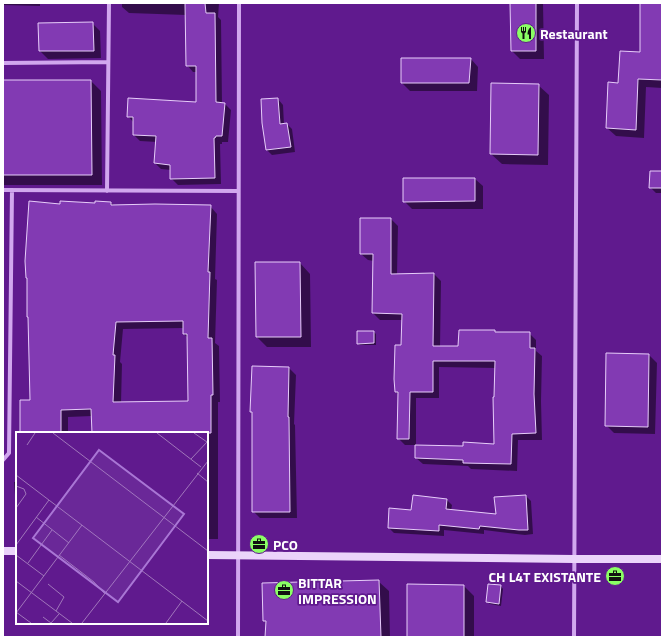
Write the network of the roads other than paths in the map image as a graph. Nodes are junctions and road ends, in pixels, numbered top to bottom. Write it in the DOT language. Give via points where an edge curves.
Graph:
graph roads {
  1 [pos="109,3"];
  2 [pos="239,3"];
  3 [pos="577,3"];
  4 [pos="108,62"];
  5 [pos="3,63"];
  6 [pos="3,190"];
  7 [pos="12,190"];
  8 [pos="107,191"];
  9 [pos="238,191"];
  10 [pos="3,460"];
  11 [pos="3,551"];
  12 [pos="16,551"];
  13 [pos="208,555"];
  14 [pos="238,556"];
  15 [pos="574,559"];
  16 [pos="662,559"];
  17 [pos="238,637"];
  18 [pos="574,637"];
  1 -- 4 [label="street"];
  2 -- 9 [label="street"];
  3 -- 15 [label="street"];
  4 -- 5 [label="street"];
  4 -- 8 [label="street"];
  6 -- 7 [label="street"];
  7 -- 8 [label="street"];
  7 -- 10 [label="street" via="9,453"];
  8 -- 9 [label="street"];
  9 -- 14 [label="street"];
  11 -- 12 [label="main road"];
  13 -- 14 [label="main road"];
  14 -- 15 [label="main road"];
  14 -- 17 [label="street"];
  15 -- 16 [label="main road"];
  15 -- 18 [label="street"];
}
